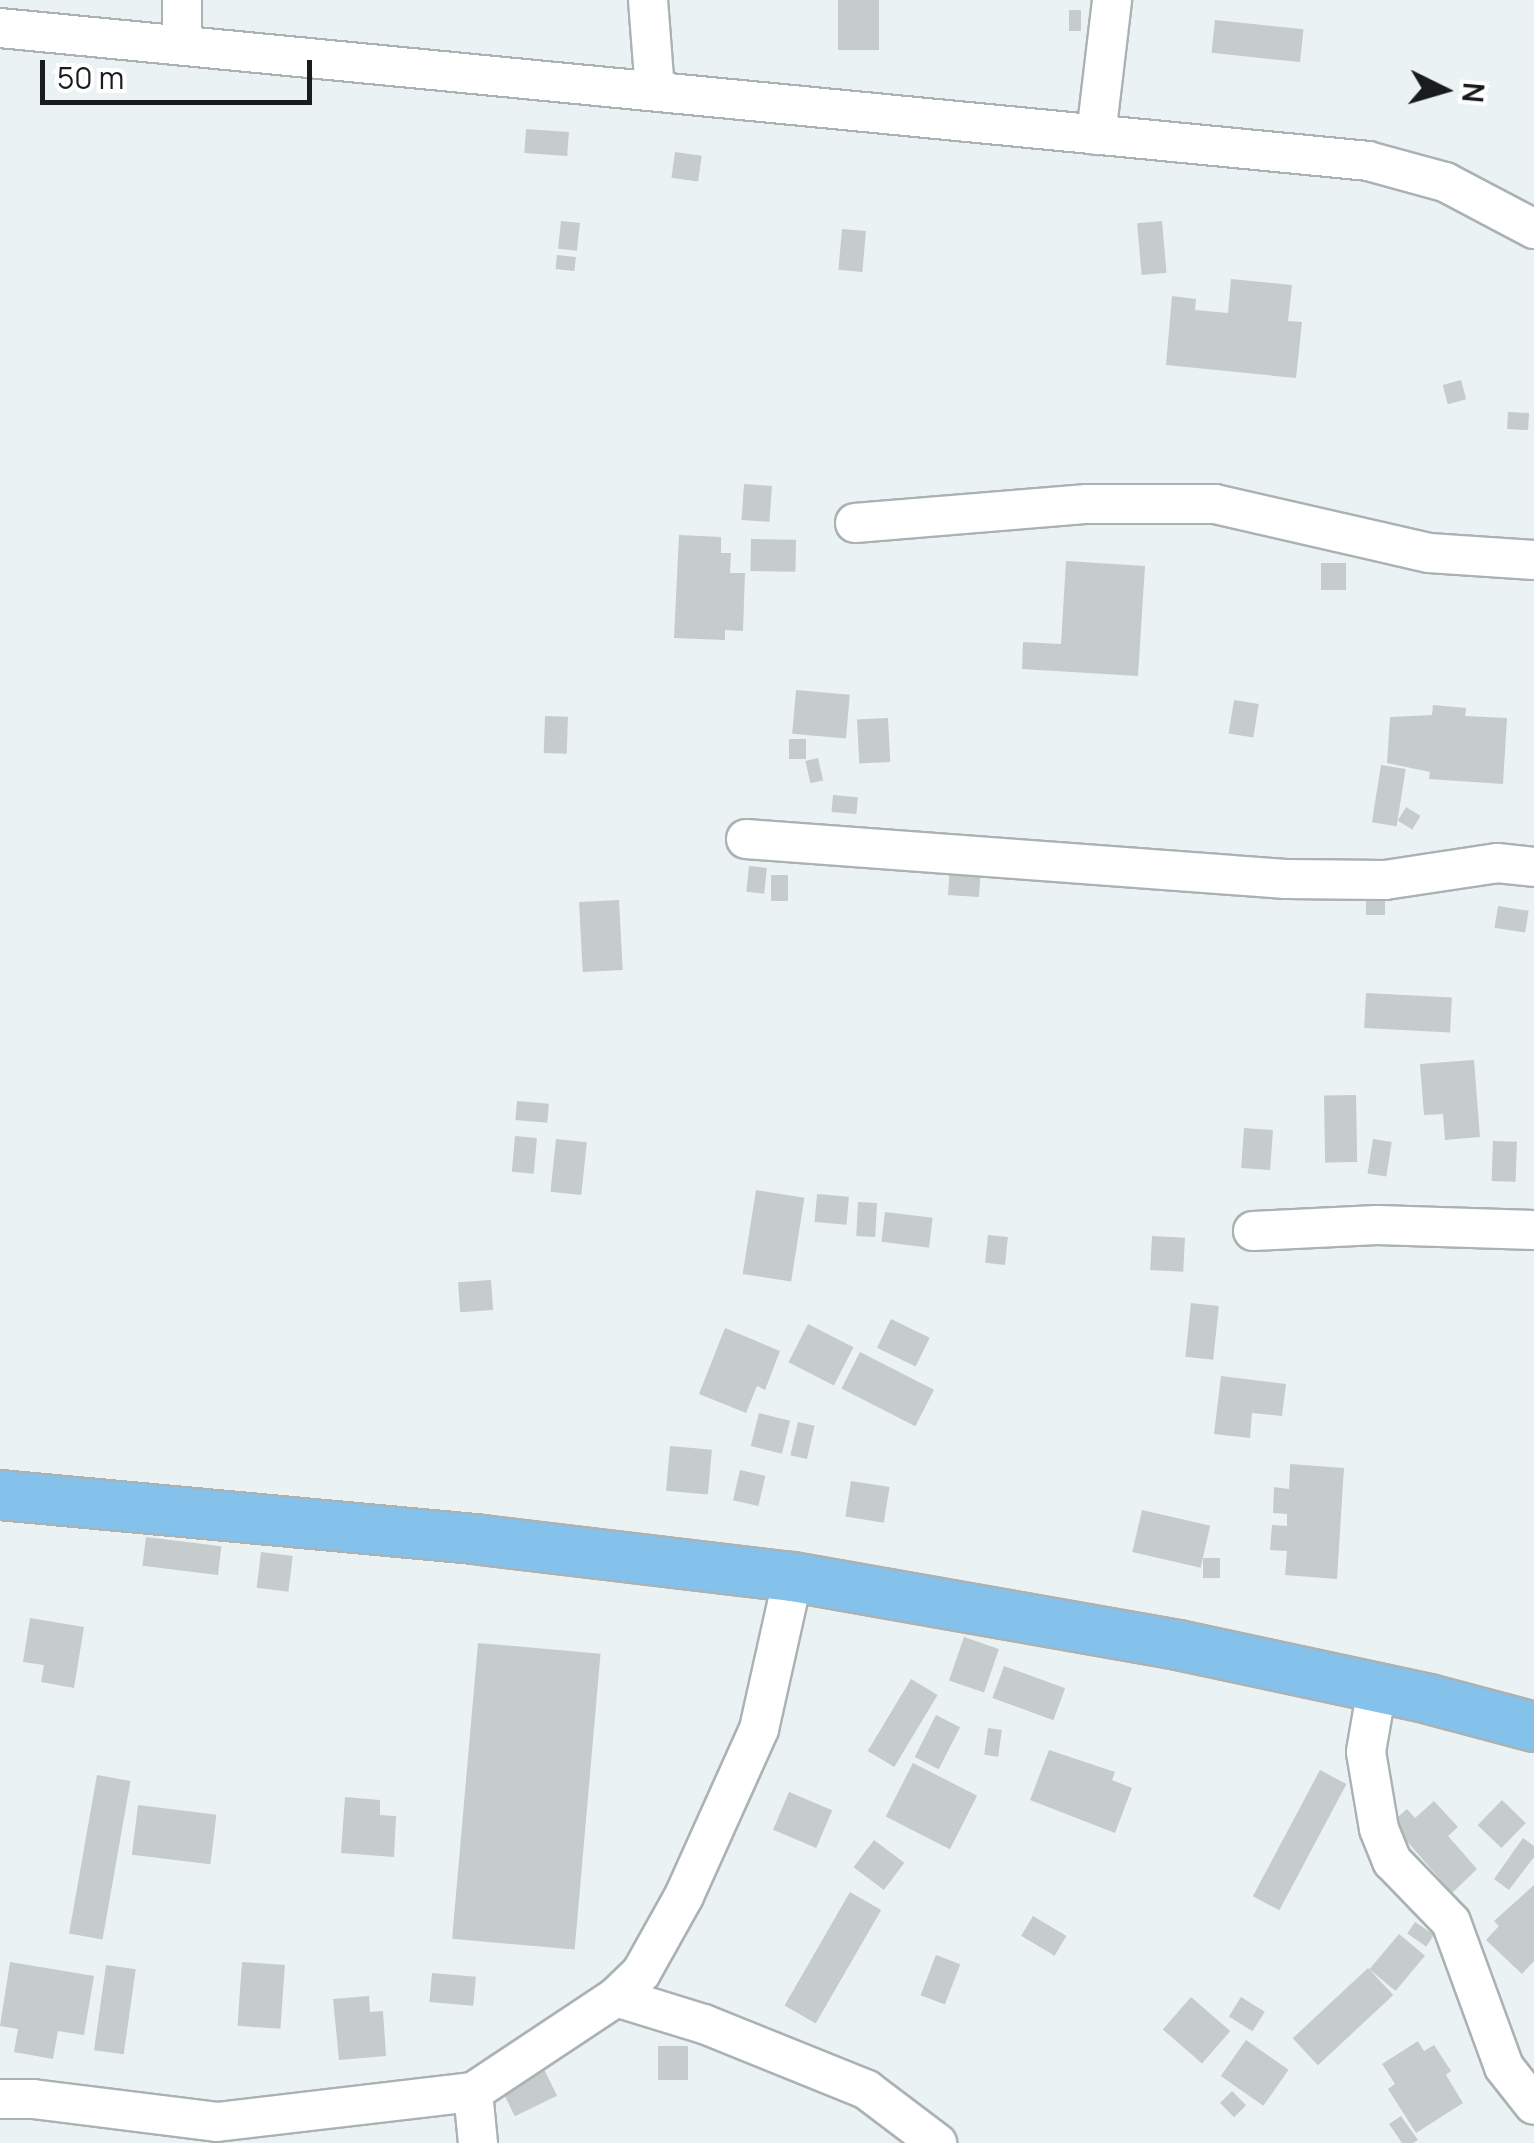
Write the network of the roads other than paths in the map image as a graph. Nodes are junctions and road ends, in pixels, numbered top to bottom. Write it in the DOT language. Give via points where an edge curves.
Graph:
graph roads {
  1 [pos="182,0"];
  2 [pos="648,0"];
  3 [pos="1112,0"];
  4 [pos="0,28"];
  5 [pos="182,45"];
  6 [pos="654,90"];
  7 [pos="1096,135"];
  8 [pos="1534,229"];
  9 [pos="855,523"];
  10 [pos="1534,560"];
  11 [pos="746,838"];
  12 [pos="1534,867"];
  13 [pos="1534,1230"];
  14 [pos="1252,1231"];
  15 [pos="0,1495"];
  16 [pos="793,1577"];
  17 [pos="1376,1688"];
  18 [pos="1534,1727"];
  19 [pos="616,1997"];
  20 [pos="474,2092"];
  21 [pos="0,2100"];
  22 [pos="1534,2105"];
  23 [pos="478,2143"];
  24 [pos="936,2143"];
  1 -- 5 [label="street"];
  2 -- 6 [label="street"];
  3 -- 7 [label="street"];
  4 -- 5 [label="street"];
  5 -- 6 [label="street"];
  6 -- 7 [label="street"];
  7 -- 8 [label="street" via="1368,161 1446,182"];
  9 -- 10 [label="street" via="1088,504 1215,504 1429,553"];
  11 -- 12 [label="street" via="1305,880 1385,880 1497,864"];
  13 -- 14 [label="street" via="1376,1225"];
  15 -- 16 [label="main road"];
  16 -- 17 [label="main road" via="1178,1645"];
  16 -- 19 [label="street" via="759,1728 684,1896 640,1974"];
  17 -- 18 [label="main road"];
  17 -- 22 [label="street" via="1366,1752 1379,1829 1392,1861 1451,1922 1504,2067"];
  19 -- 20 [label="street"];
  19 -- 24 [label="street" via="704,2024 867,2090"];
  20 -- 21 [label="street" via="217,2122"];
  20 -- 23 [label="street"];
}
